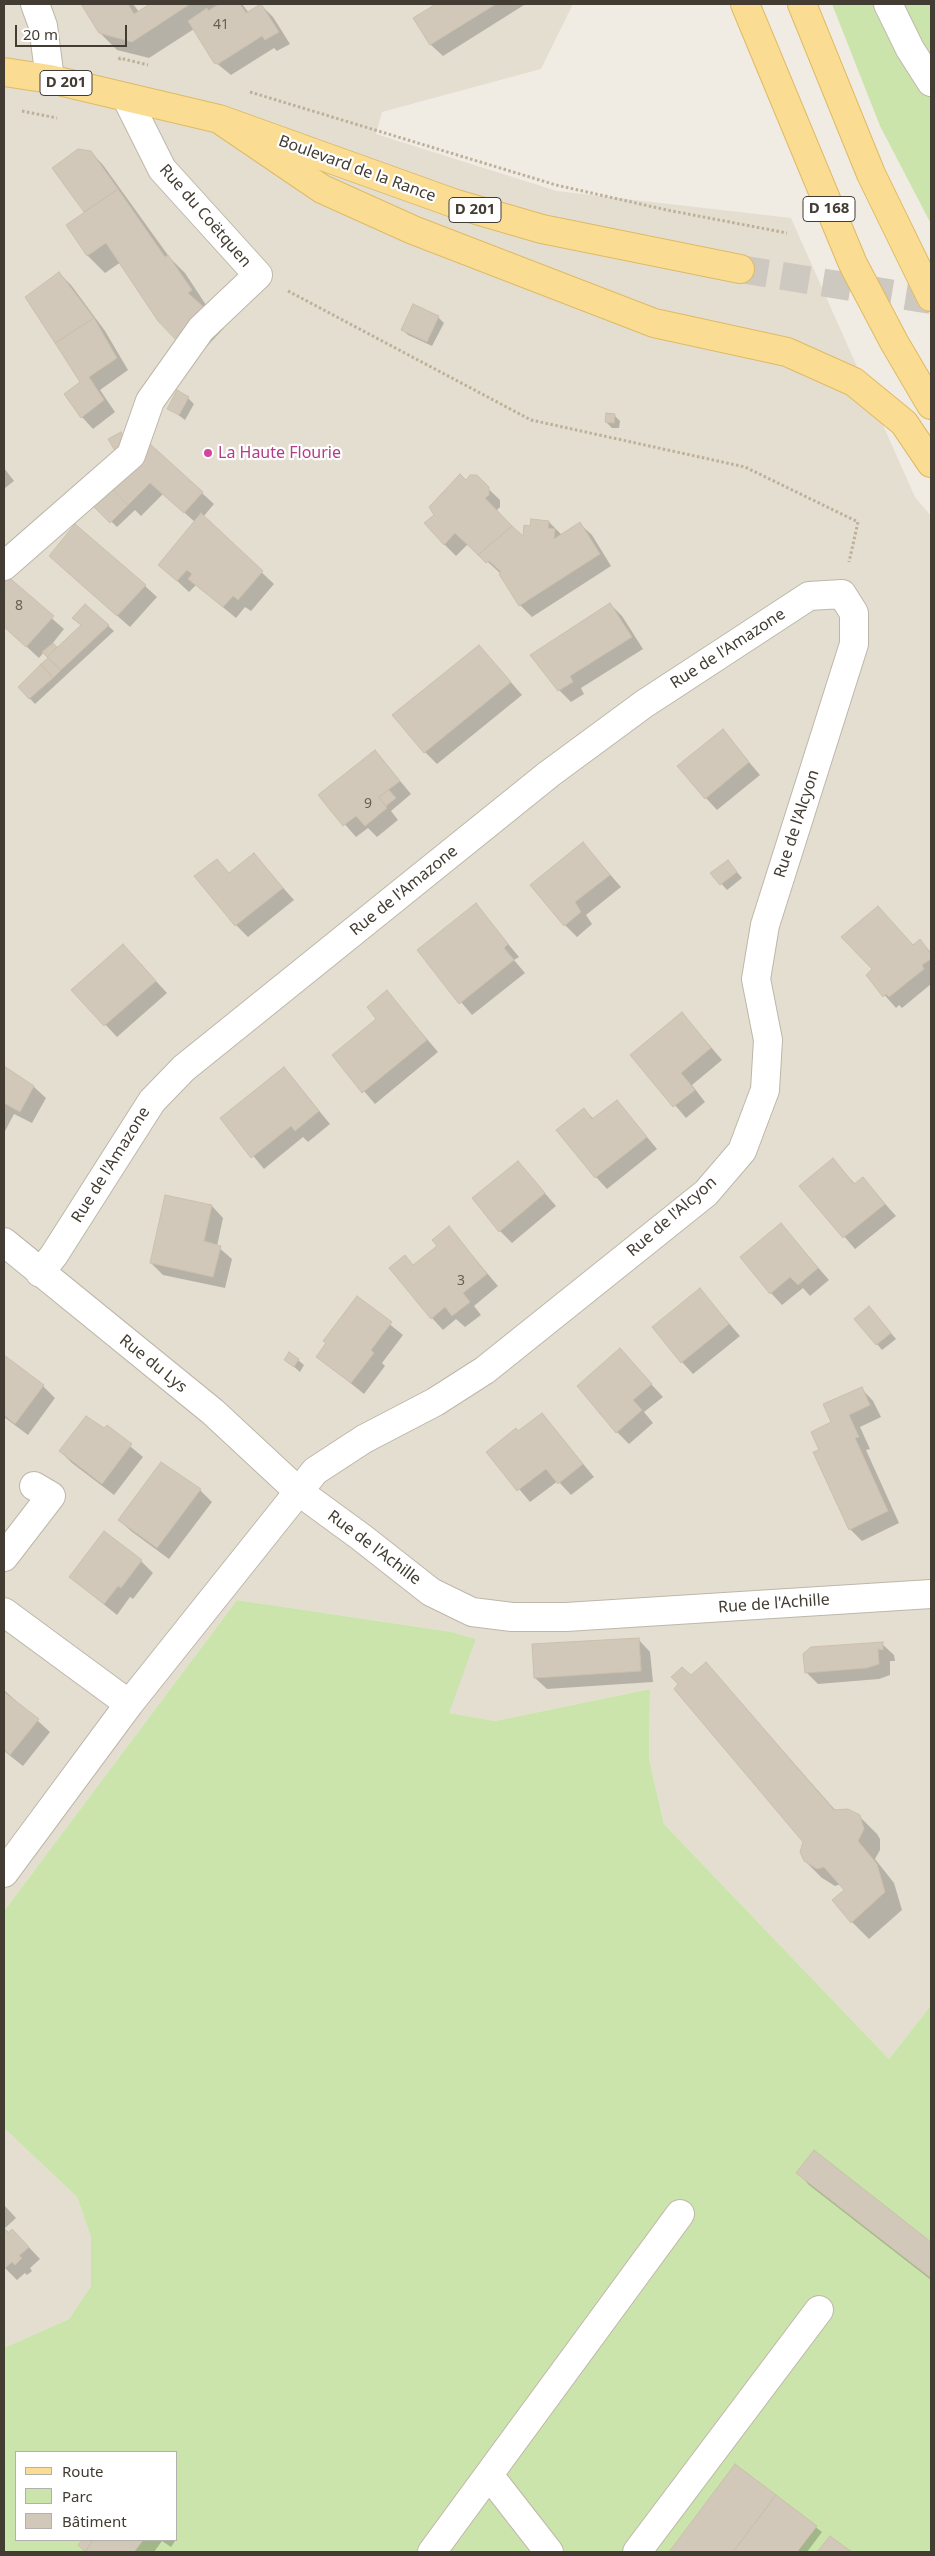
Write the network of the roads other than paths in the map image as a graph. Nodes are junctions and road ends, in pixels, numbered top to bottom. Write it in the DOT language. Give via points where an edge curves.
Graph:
graph roads {
  1 [pos="35,4"];
  2 [pos="745,4"];
  3 [pos="802,4"];
  4 [pos="888,4"];
  5 [pos="4,72"];
  6 [pos="50,79"];
  7 [pos="931,82"];
  8 [pos="126,99"];
  9 [pos="219,119"];
  10 [pos="740,269"];
  11 [pos="931,297"];
  12 [pos="931,405"];
  13 [pos="931,463"];
  14 [pos="4,566"];
  15 [pos="842,594"];
  16 [pos="4,1242"];
  17 [pos="40,1272"];
  18 [pos="34,1486"];
  19 [pos="298,1491"];
  20 [pos="4,1557"];
  21 [pos="931,1594"];
  22 [pos="4,1612"];
  23 [pos="128,1704"];
  24 [pos="4,1873"];
  25 [pos="680,2214"];
  26 [pos="819,2310"];
  27 [pos="489,2475"];
  28 [pos="432,2552"];
  29 [pos="549,2552"];
  30 [pos="637,2552"];
  1 -- 6 [label="street" via="43,26"];
  2 -- 12 [label="main road, D 168" via="853,264"];
  3 -- 11 [label="main road, D 168" via="871,174"];
  4 -- 7 [label="street"];
  5 -- 6 [label="main road, Boulevard de la Rance / D 201"];
  6 -- 8 [label="main road, Boulevard de la Rance / D 201"];
  8 -- 9 [label="main road, Boulevard de la Rance / D 201"];
  8 -- 14 [label="street, Rue du Coëtquen" via="162,170 258,275 195,337 150,401 131,455"];
  9 -- 10 [label="main road, Boulevard de la Rance / D 201" via="456,204 542,229"];
  9 -- 13 [label="main road" via="322,189 413,230 654,323 787,352 854,382 904,423"];
  15 -- 17 [label="street, Rue de l'Amazone" via="809,596 644,704 549,774 184,1068 152,1100"];
  15 -- 19 [label="street, Rue de l'Alcyon" via="854,613 854,644 765,925 756,979 768,1040 765,1090 742,1151 706,1193 485,1370 435,1402 364,1439 315,1471"];
  16 -- 17 [label="street, Rue du Lys"];
  17 -- 19 [label="street, Rue du Lys" via="213,1412"];
  18 -- 20 [label="street" via="51,1496"];
  19 -- 21 [label="street, Rue de l'Achille" via="431,1592 472,1612 512,1617 566,1617"];
  19 -- 23 [label="street"];
  22 -- 23 [label="street"];
  23 -- 24 [label="street"];
  25 -- 27 [label="street"];
  26 -- 30 [label="street"];
  27 -- 28 [label="street"];
  27 -- 29 [label="street"];
}
